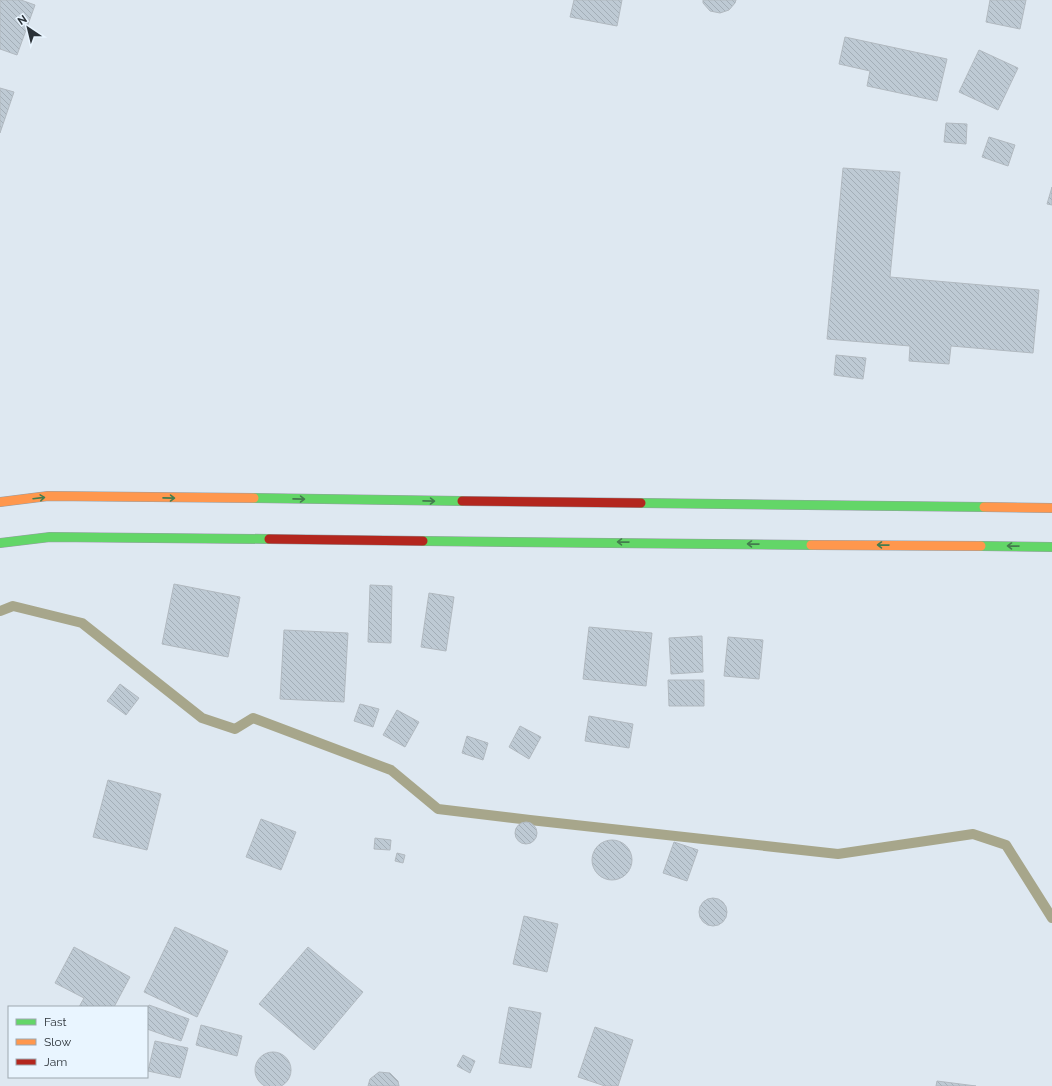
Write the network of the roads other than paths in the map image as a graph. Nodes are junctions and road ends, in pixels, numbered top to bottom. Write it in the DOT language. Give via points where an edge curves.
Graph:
graph roads {
  1 [pos="0,502"];
  2 [pos="1052,508"];
  3 [pos="0,543"];
  4 [pos="1052,547"];
  1 -- 2 [label="highway, one-way" via="48,496"];
  4 -- 3 [label="highway, one-way" via="50,537"];
}
